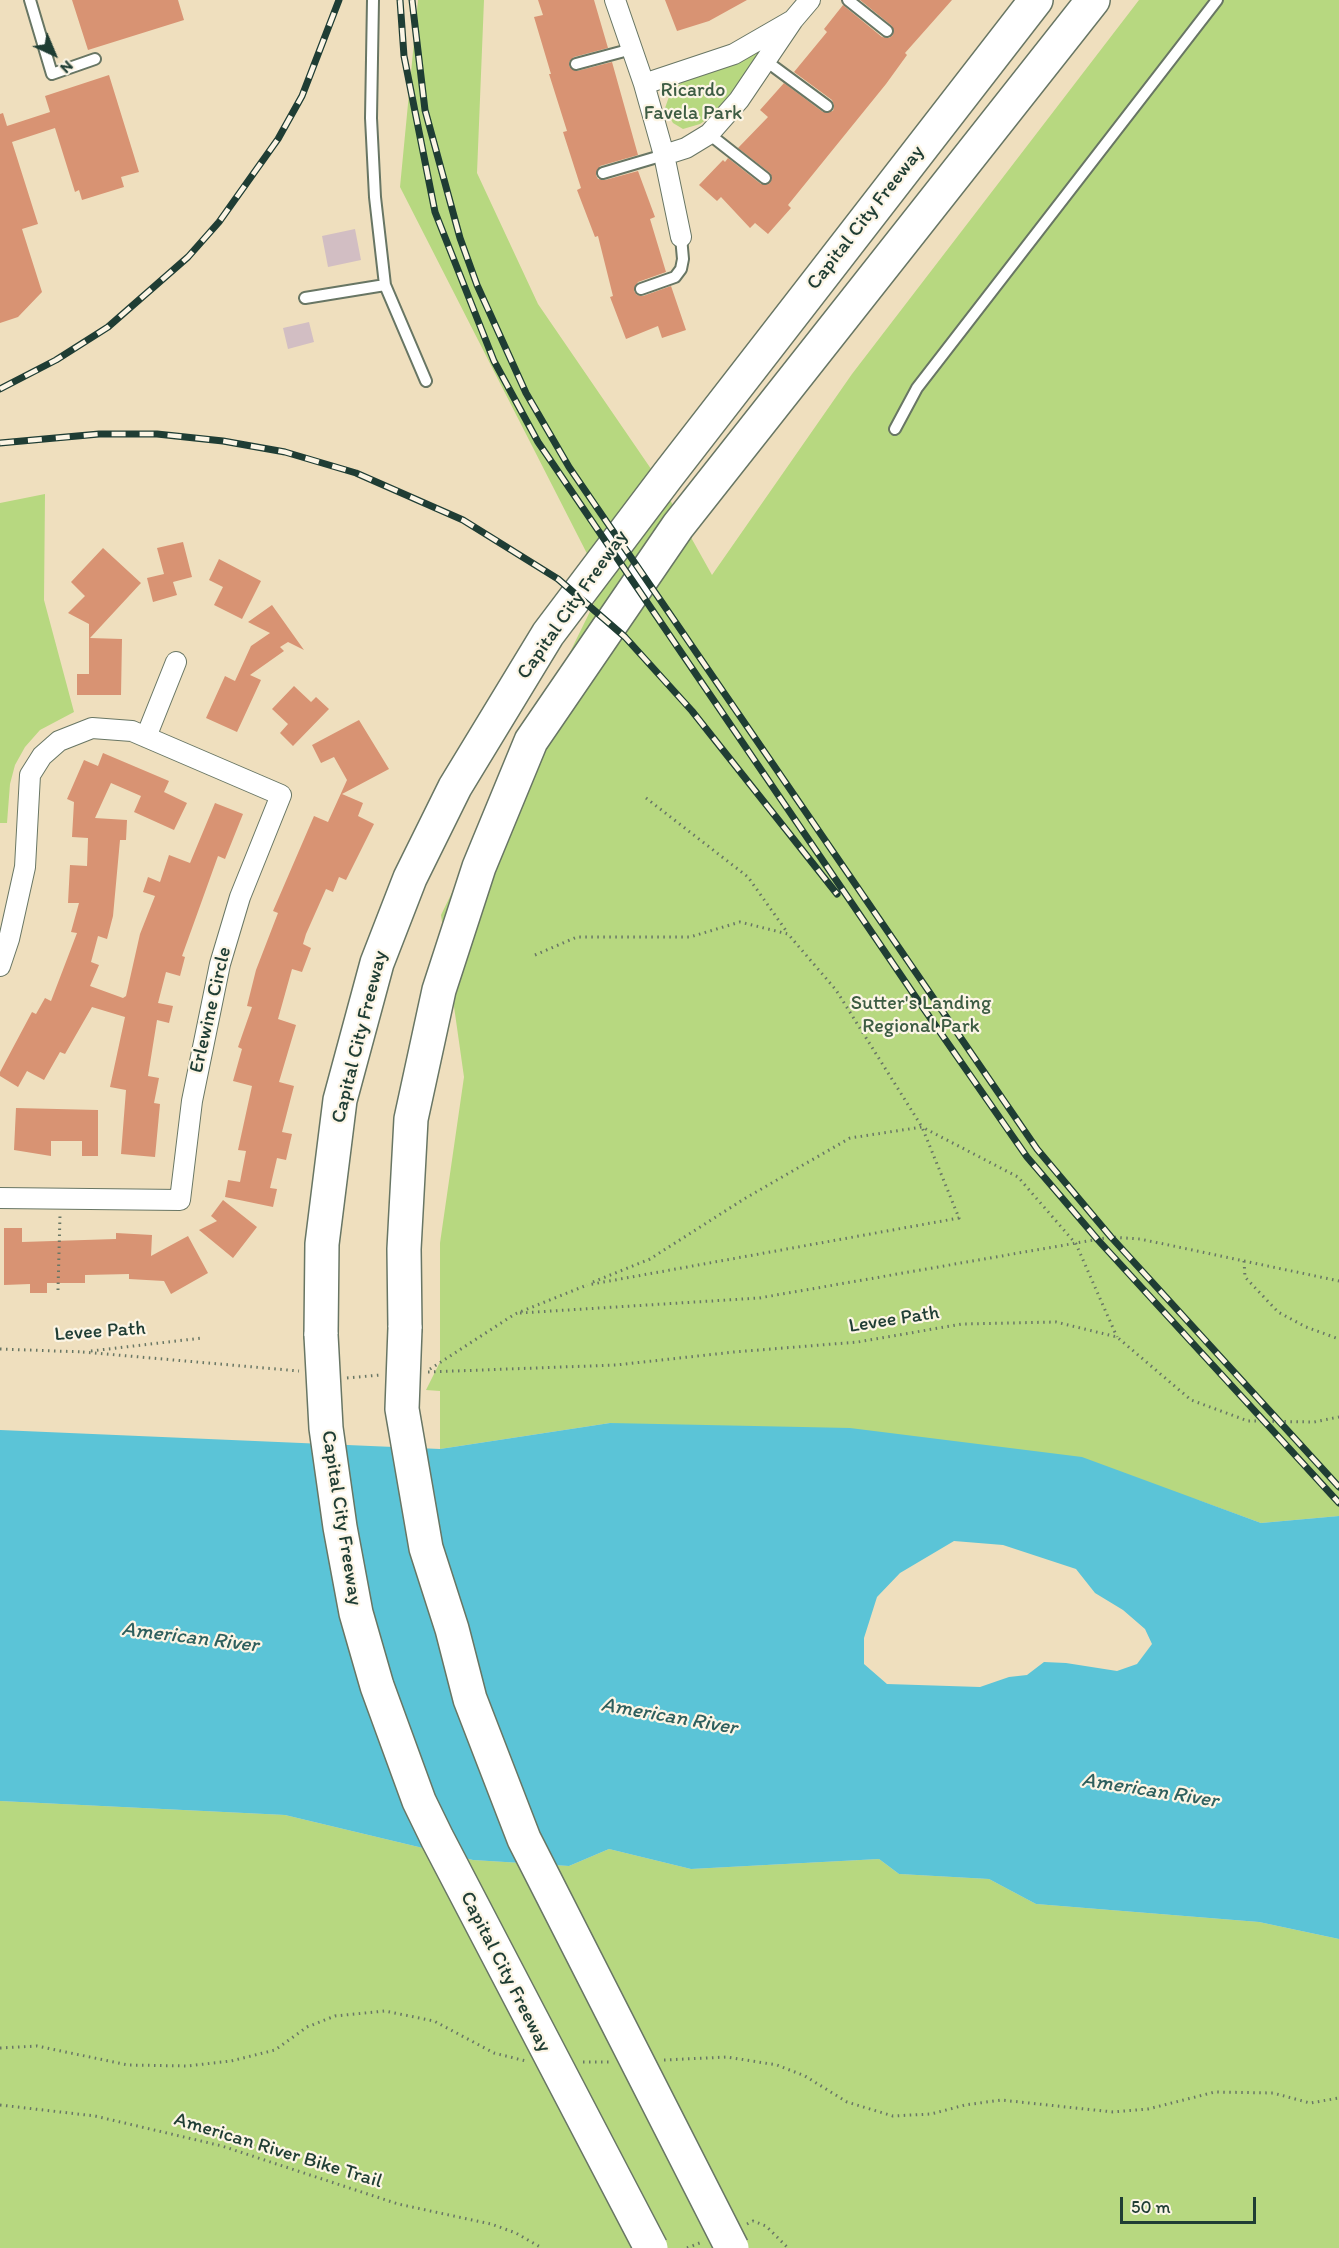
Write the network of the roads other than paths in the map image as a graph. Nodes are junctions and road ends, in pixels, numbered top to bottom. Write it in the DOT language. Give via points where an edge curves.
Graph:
graph roads {
  1 [pos="30,0"];
  2 [pos="373,0"];
  3 [pos="615,0"];
  4 [pos="810,0"];
  5 [pos="848,0"];
  6 [pos="1036,0"];
  7 [pos="1093,0"];
  8 [pos="1217,0"];
  9 [pos="793,20"];
  10 [pos="887,31"];
  11 [pos="632,50"];
  12 [pos="95,59"];
  13 [pos="766,61"];
  14 [pos="576,64"];
  15 [pos="644,84"];
  16 [pos="827,106"];
  17 [pos="709,134"];
  18 [pos="664,155"];
  19 [pos="603,173"];
  20 [pos="765,178"];
  21 [pos="681,237"];
  22 [pos="385,285"];
  23 [pos="641,289"];
  24 [pos="305,298"];
  25 [pos="426,381"];
  26 [pos="895,429"];
  27 [pos="176,662"];
  28 [pos="146,737"];
  29 [pos="0,966"];
  30 [pos="0,1198"];
  31 [pos="651,2248"];
  32 [pos="732,2248"];
  1 -- 12 [label="lane" via="52,74"];
  2 -- 22 [label="lane" via="371,118"];
  3 -- 11 [label="street"];
  4 -- 9 [label="street"];
  5 -- 10 [label="lane"];
  6 -- 31 [label="highway, Capital City Freeway, bridge" via="548,634 449,798 410,878 377,963 340,1100 322,1244 321,1335 326,1428 339,1527 356,1613 377,1686 419,1801"];
  7 -- 32 [label="highway, Capital City Freeway, bridge" via="678,526 531,741 479,867 439,990 411,1119 402,1409 426,1548 470,1699 524,1839"];
  8 -- 26 [label="lane" via="917,388"];
  9 -- 13 [label="street"];
  9 -- 15 [label="street" via="734,54"];
  11 -- 14 [label="lane"];
  11 -- 15 [label="street"];
  13 -- 16 [label="lane"];
  13 -- 17 [label="street"];
  15 -- 18 [label="street"];
  17 -- 18 [label="street"];
  17 -- 20 [label="lane"];
  18 -- 19 [label="lane"];
  18 -- 21 [label="street"];
  21 -- 23 [label="lane" via="683,259 675,277"];
  22 -- 24 [label="lane"];
  22 -- 25 [label="lane"];
  27 -- 28 [label="street"];
  28 -- 29 [label="street, Erlewine Circle" via="119,728 92,728 60,741 42,756 30,775 24,867"];
  28 -- 30 [label="street, Erlewine Circle" via="281,795 240,897 220,964 192,1101 180,1200"];
}
